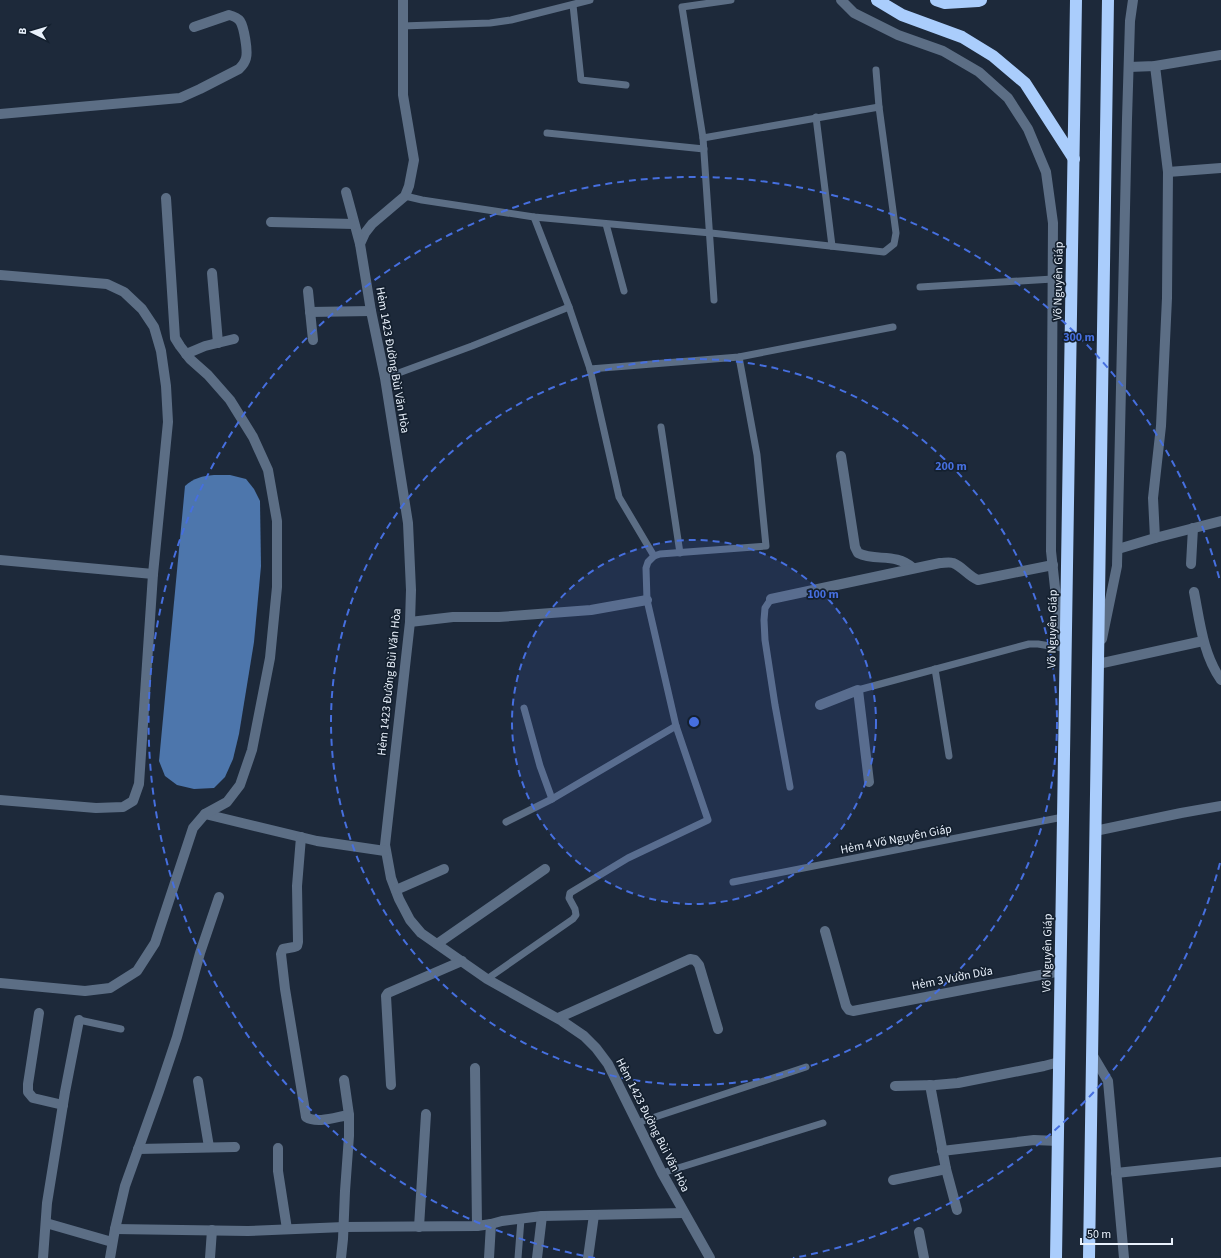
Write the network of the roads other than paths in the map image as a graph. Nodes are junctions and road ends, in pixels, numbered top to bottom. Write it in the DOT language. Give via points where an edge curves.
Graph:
graph roads {
  1 [pos="403,0"];
  2 [pos="589,0"];
  3 [pos="731,0"];
  4 [pos="841,0"];
  5 [pos="877,0"];
  6 [pos="936,0"];
  7 [pos="981,0"];
  8 [pos="1076,0"];
  9 [pos="1108,0"];
  10 [pos="1133,0"];
  11 [pos="681,3"];
  12 [pos="573,5"];
  13 [pos="402,26"];
  14 [pos="194,27"];
  15 [pos="1221,55"];
  16 [pos="1129,66"];
  17 [pos="1155,66"];
  18 [pos="876,70"];
  19 [pos="626,85"];
  20 [pos="878,107"];
  21 [pos="0,114"];
  22 [pos="816,117"];
  23 [pos="547,133"];
  24 [pos="703,138"];
  25 [pos="704,149"];
  26 [pos="1074,159"];
  27 [pos="1221,168"];
  28 [pos="1168,172"];
  29 [pos="346,192"];
  30 [pos="405,196"];
  31 [pos="166,198"];
  32 [pos="534,217"];
  33 [pos="271,222"];
  34 [pos="354,224"];
  35 [pos="606,224"];
  36 [pos="710,233"];
  37 [pos="360,244"];
  38 [pos="832,246"];
  39 [pos="212,273"];
  40 [pos="0,275"];
  41 [pos="1053,279"];
  42 [pos="920,287"];
  43 [pos="308,291"];
  44 [pos="624,291"];
  45 [pos="714,300"];
  46 [pos="569,307"];
  47 [pos="371,310"];
  48 [pos="310,312"];
  49 [pos="893,328"];
  50 [pos="234,339"];
  51 [pos="313,340"];
  52 [pos="218,343"];
  53 [pos="186,354"];
  54 [pos="739,357"];
  55 [pos="590,369"];
  56 [pos="384,378"];
  57 [pos="661,427"];
  58 [pos="841,456"];
  59 [pos="1221,521"];
  60 [pos="1193,528"];
  61 [pos="1155,538"];
  62 [pos="1118,549"];
  63 [pos="680,553"];
  64 [pos="654,556"];
  65 [pos="0,560"];
  66 [pos="1191,564"];
  67 [pos="1053,565"];
  68 [pos="913,568"];
  69 [pos="153,574"];
  70 [pos="1194,592"];
  71 [pos="771,599"];
  72 [pos="647,600"];
  73 [pos="410,622"];
  74 [pos="1203,641"];
  75 [pos="1062,648"];
  76 [pos="1098,660"];
  77 [pos="935,669"];
  78 [pos="1065,679"];
  79 [pos="1221,680"];
  80 [pos="858,690"];
  81 [pos="820,705"];
  82 [pos="524,708"];
  83 [pos="676,726"];
  84 [pos="949,756"];
  85 [pos="869,782"];
  86 [pos="790,787"];
  87 [pos="552,799"];
  88 [pos="0,800"];
  89 [pos="1221,806"];
  90 [pos="205,814"];
  91 [pos="1063,817"];
  92 [pos="506,822"];
  93 [pos="1095,831"];
  94 [pos="301,838"];
  95 [pos="386,851"];
  96 [pos="444,869"];
  97 [pos="545,869"];
  98 [pos="733,882"];
  99 [pos="396,890"];
  100 [pos="219,897"];
  101 [pos="825,931"];
  102 [pos="437,944"];
  103 [pos="462,961"];
  104 [pos="1061,971"];
  105 [pos="487,979"];
  106 [pos="0,982"];
  107 [pos="39,1013"];
  108 [pos="558,1018"];
  109 [pos="79,1020"];
  110 [pos="121,1029"];
  111 [pos="718,1029"];
  112 [pos="1092,1054"];
  113 [pos="1059,1062"];
  114 [pos="806,1067"];
  115 [pos="475,1068"];
  116 [pos="344,1080"];
  117 [pos="198,1081"];
  118 [pos="930,1085"];
  119 [pos="391,1086"];
  120 [pos="895,1086"];
  121 [pos="63,1105"];
  122 [pos="426,1114"];
  123 [pos="349,1116"];
  124 [pos="637,1123"];
  125 [pos="823,1123"];
  126 [pos="1058,1142"];
  127 [pos="209,1147"];
  128 [pos="235,1147"];
  129 [pos="278,1148"];
  130 [pos="138,1149"];
  131 [pos="942,1151"];
  132 [pos="1221,1162"];
  133 [pos="946,1169"];
  134 [pos="662,1173"];
  135 [pos="1116,1173"];
  136 [pos="894,1180"];
  137 [pos="957,1210"];
  138 [pos="684,1213"];
  139 [pos="594,1215"];
  140 [pos="542,1216"];
  141 [pos="521,1219"];
  142 [pos="46,1223"];
  143 [pos="491,1224"];
  144 [pos="477,1226"];
  145 [pos="344,1227"];
  146 [pos="419,1227"];
  147 [pos="115,1229"];
  148 [pos="287,1229"];
  149 [pos="212,1230"];
  150 [pos="919,1232"];
  151 [pos="112,1242"];
  152 [pos="43,1258"];
  153 [pos="110,1258"];
  154 [pos="210,1258"];
  155 [pos="341,1258"];
  156 [pos="489,1258"];
  157 [pos="518,1258"];
  158 [pos="537,1258"];
  159 [pos="588,1258"];
  160 [pos="710,1258"];
  161 [pos="924,1258"];
  162 [pos="1056,1258"];
  163 [pos="1089,1258"];
  164 [pos="1124,1258"];
  1 -- 13 [label="street"];
  2 -- 12 [label="lane"];
  3 -- 11 [label="lane"];
  4 -- 41 [label="street" via="854,13 898,35 943,51 979,72 1008,98 1028,128 1046,172 1053,223"];
  5 -- 26 [label="highway" via="902,15 962,37 993,56 1025,83"];
  6 -- 7 [label="highway" via="945,3"];
  8 -- 26 [label="highway, Võ Nguyên Giáp"];
  9 -- 76 [label="highway"];
  10 -- 16 [label="street"];
  11 -- 24 [label="lane"];
  12 -- 13 [label="lane" via="490,23"];
  12 -- 19 [label="lane" via="582,80"];
  13 -- 30 [label="street" via="403,95 414,160"];
  14 -- 21 [label="street" via="229,15 241,22 246,43 246,59 239,69 180,98"];
  15 -- 17 [label="street"];
  16 -- 17 [label="street"];
  16 -- 62 [label="street"];
  17 -- 28 [label="street"];
  18 -- 20 [label="lane"];
  20 -- 22 [label="lane"];
  20 -- 38 [label="lane" via="896,233 894,244 884,252"];
  22 -- 24 [label="lane"];
  22 -- 38 [label="lane"];
  23 -- 25 [label="lane"];
  24 -- 25 [label="lane"];
  25 -- 36 [label="lane"];
  26 -- 78 [label="highway, Võ Nguyên Giáp"];
  27 -- 28 [label="street"];
  28 -- 61 [label="street" via="1167,298 1161,426 1153,498"];
  29 -- 34 [label="street, Hẻm 1423 Đường Bùi Văn Hòa"];
  30 -- 32 [label="lane"];
  30 -- 37 [label="street" via="372,224"];
  31 -- 53 [label="street" via="175,338"];
  32 -- 35 [label="lane"];
  32 -- 46 [label="lane"];
  33 -- 34 [label="street"];
  34 -- 37 [label="street, Hẻm 1423 Đường Bùi Văn Hòa"];
  35 -- 36 [label="lane"];
  35 -- 44 [label="lane"];
  36 -- 38 [label="lane"];
  36 -- 45 [label="lane"];
  37 -- 47 [label="street, Hẻm 1423 Đường Bùi Văn Hòa"];
  39 -- 52 [label="street"];
  40 -- 69 [label="street" via="107,284 124,292 142,309 154,327 161,351 168,422"];
  41 -- 42 [label="lane"];
  41 -- 67 [label="street"];
  43 -- 48 [label="street"];
  46 -- 55 [label="lane"];
  46 -- 56 [label="lane"];
  47 -- 48 [label="street"];
  47 -- 56 [label="street, Hẻm 1423 Đường Bùi Văn Hòa"];
  48 -- 51 [label="street"];
  49 -- 54 [label="lane"];
  50 -- 52 [label="street"];
  52 -- 53 [label="street"];
  53 -- 90 [label="street" via="230,400 253,437 268,470 277,521 278,586 270,658 252,750 240,785 227,802"];
  54 -- 55 [label="lane"];
  54 -- 63 [label="lane" via="757,455 766,546"];
  55 -- 64 [label="lane" via="619,497"];
  56 -- 73 [label="street, Hẻm 1423 Đường Bùi Văn Hòa" via="408,523"];
  57 -- 63 [label="lane"];
  58 -- 68 [label="street" via="858,553 864,556 898,559"];
  59 -- 60 [label="street"];
  60 -- 61 [label="street"];
  60 -- 66 [label="street"];
  61 -- 62 [label="street"];
  62 -- 76 [label="street" via="1117,566"];
  63 -- 64 [label="lane"];
  64 -- 72 [label="lane" via="646,568"];
  65 -- 69 [label="street"];
  67 -- 68 [label="street" via="978,580 952,563"];
  67 -- 75 [label="street"];
  68 -- 71 [label="street"];
  69 -- 88 [label="street" via="139,784 133,801 123,807 96,808"];
  70 -- 74 [label="street"];
  71 -- 86 [label="lane" via="765,608 765,640"];
  72 -- 73 [label="street" via="591,610 498,617 453,617"];
  72 -- 83 [label="lane"];
  73 -- 95 [label="street, Hẻm 1423 Đường Bùi Văn Hòa"];
  74 -- 76 [label="street"];
  74 -- 79 [label="street"];
  75 -- 77 [label="lane" via="1029,644"];
  75 -- 78 [label="street"];
  76 -- 93 [label="highway"];
  77 -- 80 [label="lane"];
  77 -- 84 [label="lane"];
  78 -- 91 [label="highway, Võ Nguyên Giáp"];
  80 -- 81 [label="street"];
  80 -- 85 [label="street"];
  82 -- 87 [label="lane"];
  83 -- 87 [label="lane"];
  83 -- 105 [label="lane" via="708,820 628,858 570,893 569,898 576,915 573,919"];
  87 -- 92 [label="lane"];
  89 -- 93 [label="street"];
  90 -- 94 [label="street"];
  90 -- 106 [label="street" via="193,828 155,943 137,971 110,988 85,991"];
  91 -- 98 [label="lane, Hẻm 4 Võ Nguyên Giáp"];
  91 -- 104 [label="highway, Võ Nguyên Giáp"];
  93 -- 112 [label="highway"];
  94 -- 95 [label="street"];
  94 -- 123 [label="street" via="297,886 298,942 297,946 283,949 281,954 306,1117 317,1120"];
  95 -- 99 [label="street, Hẻm 1423 Đường Bùi Văn Hòa"];
  96 -- 99 [label="street"];
  97 -- 102 [label="street"];
  99 -- 102 [label="street, Hẻm 1423 Đường Bùi Văn Hòa" via="410,920"];
  100 -- 130 [label="street" via="200,953 179,1030"];
  101 -- 104 [label="street, Hẻm 3 Vườn Dừa" via="846,1006 853,1011"];
  102 -- 103 [label="street, Hẻm 1423 Đường Bùi Văn Hòa"];
  103 -- 105 [label="street, Hẻm 1423 Đường Bùi Văn Hòa"];
  103 -- 119 [label="street" via="386,996"];
  104 -- 113 [label="highway, Võ Nguyên Giáp"];
  105 -- 108 [label="street, Hẻm 1423 Đường Bùi Văn Hòa"];
  107 -- 121 [label="street" via="28,1092 33,1098"];
  108 -- 111 [label="street" via="690,959 695,960 698,965"];
  108 -- 124 [label="street, Hẻm 1423 Đường Bùi Văn Hòa" via="596,1048 608,1064"];
  109 -- 110 [label="lane"];
  109 -- 121 [label="street"];
  112 -- 135 [label="street" via="1108,1081"];
  112 -- 163 [label="highway"];
  113 -- 118 [label="street" via="958,1083"];
  113 -- 126 [label="highway, Võ Nguyên Giáp"];
  114 -- 124 [label="lane"];
  115 -- 144 [label="street"];
  116 -- 123 [label="street"];
  117 -- 127 [label="street"];
  118 -- 120 [label="street"];
  118 -- 131 [label="street"];
  121 -- 142 [label="street"];
  122 -- 146 [label="street"];
  123 -- 145 [label="street"];
  124 -- 134 [label="street, Hẻm 1423 Đường Bùi Văn Hòa"];
  125 -- 134 [label="lane"];
  126 -- 131 [label="street" via="1034,1140"];
  126 -- 162 [label="highway, Võ Nguyên Giáp"];
  127 -- 128 [label="street"];
  127 -- 130 [label="street"];
  129 -- 148 [label="street" via="278,1170"];
  130 -- 147 [label="street"];
  131 -- 133 [label="street"];
  132 -- 135 [label="street"];
  133 -- 136 [label="street"];
  133 -- 137 [label="street"];
  134 -- 138 [label="street, Hẻm 1423 Đường Bùi Văn Hòa"];
  135 -- 164 [label="street"];
  138 -- 139 [label="street"];
  138 -- 160 [label="street, Hẻm 1423 Đường Bùi Văn Hòa"];
  139 -- 140 [label="street"];
  139 -- 159 [label="street"];
  140 -- 141 [label="street"];
  140 -- 158 [label="street"];
  141 -- 143 [label="street"];
  141 -- 157 [label="lane"];
  142 -- 151 [label="street"];
  142 -- 152 [label="street"];
  143 -- 144 [label="street"];
  143 -- 156 [label="street"];
  144 -- 146 [label="street"];
  145 -- 146 [label="street"];
  145 -- 148 [label="street"];
  145 -- 155 [label="street"];
  147 -- 149 [label="street"];
  147 -- 151 [label="street"];
  148 -- 149 [label="street"];
  149 -- 154 [label="street"];
  150 -- 161 [label="street"];
  151 -- 153 [label="street"];
}
